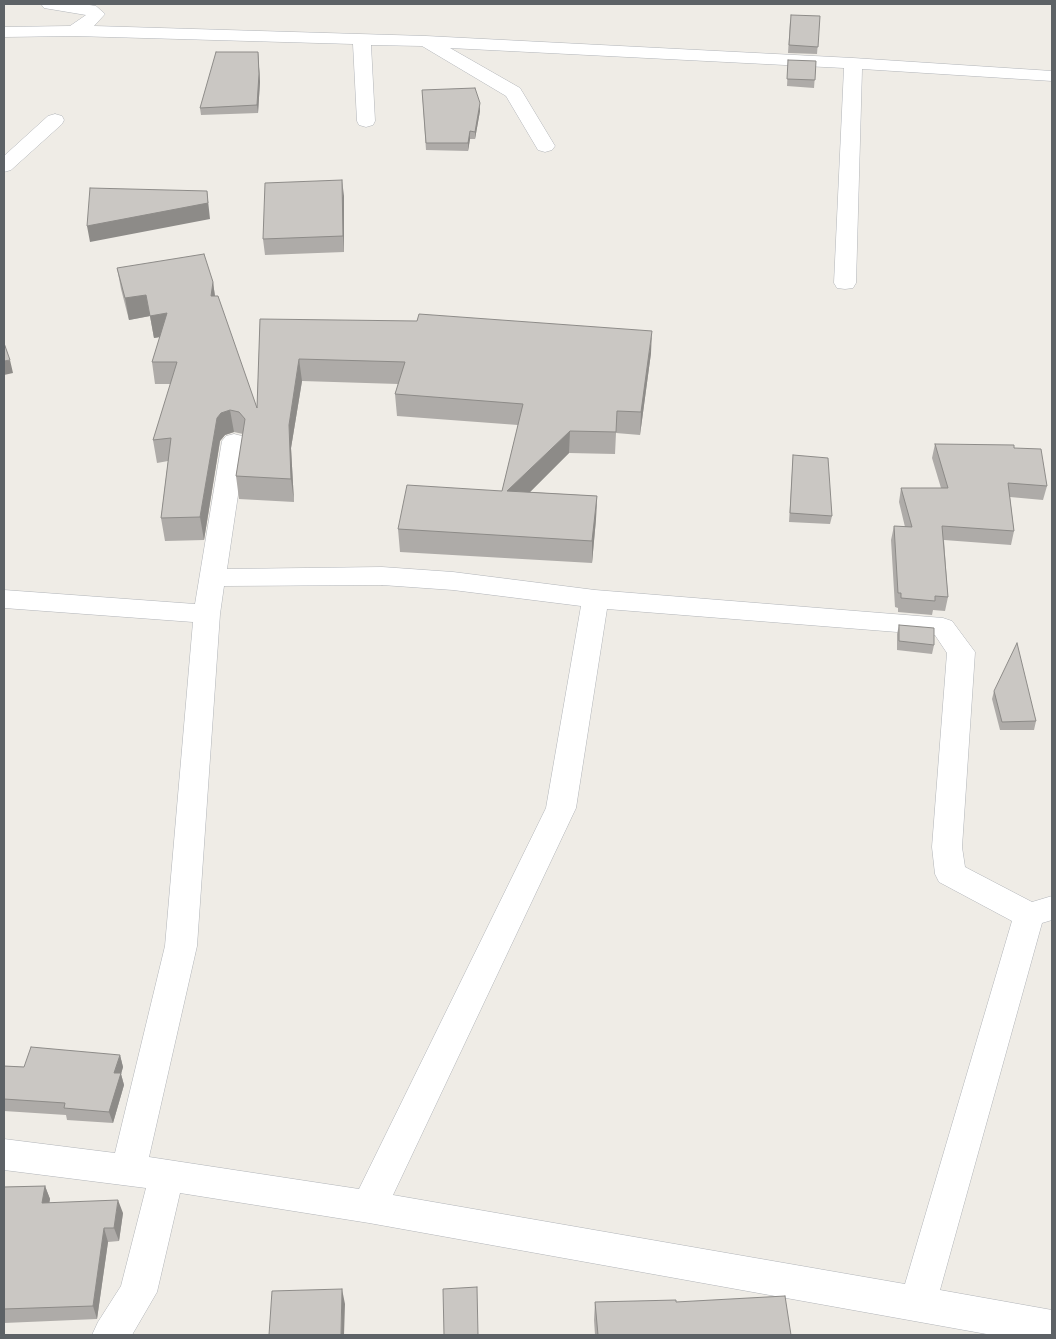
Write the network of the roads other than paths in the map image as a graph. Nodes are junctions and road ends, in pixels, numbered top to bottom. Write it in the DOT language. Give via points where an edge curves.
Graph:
graph roads {
  1 [pos="50,4"];
  2 [pos="74,31"];
  3 [pos="4,32"];
  4 [pos="362,40"];
  5 [pos="426,41"];
  6 [pos="853,63"];
  7 [pos="1052,76"];
  8 [pos="55,120"];
  9 [pos="366,121"];
  10 [pos="545,146"];
  11 [pos="4,166"];
  12 [pos="845,283"];
  13 [pos="234,441"];
  14 [pos="213,578"];
  15 [pos="4,599"];
  16 [pos="595,599"];
  17 [pos="207,614"];
  18 [pos="1041,912"];
  19 [pos="4,1154"];
  20 [pos="128,1170"];
  21 [pos="167,1175"];
  22 [pos="369,1207"];
  23 [pos="918,1304"];
  24 [pos="1049,1330"];
  25 [pos="111,1335"];
  1 -- 2 [label="street" via="90,10 96,14"];
  2 -- 3 [label="street"];
  2 -- 4 [label="street"];
  4 -- 5 [label="street"];
  4 -- 9 [label="street"];
  5 -- 6 [label="street"];
  5 -- 10 [label="street" via="513,92"];
  6 -- 7 [label="street"];
  6 -- 12 [label="street"];
  8 -- 11 [label="street"];
  13 -- 14 [label="street"];
  14 -- 16 [label="street" via="382,576 453,581"];
  14 -- 17 [label="street"];
  15 -- 17 [label="street"];
  16 -- 18 [label="street" via="943,627 961,652 947,847 950,874"];
  16 -- 22 [label="street" via="561,808"];
  17 -- 20 [label="street" via="181,946"];
  18 -- 23 [label="street"];
  19 -- 20 [label="street"];
  20 -- 21 [label="street"];
  21 -- 22 [label="street"];
  21 -- 25 [label="street" via="138,1292"];
  22 -- 23 [label="street"];
  23 -- 24 [label="street"];
}
